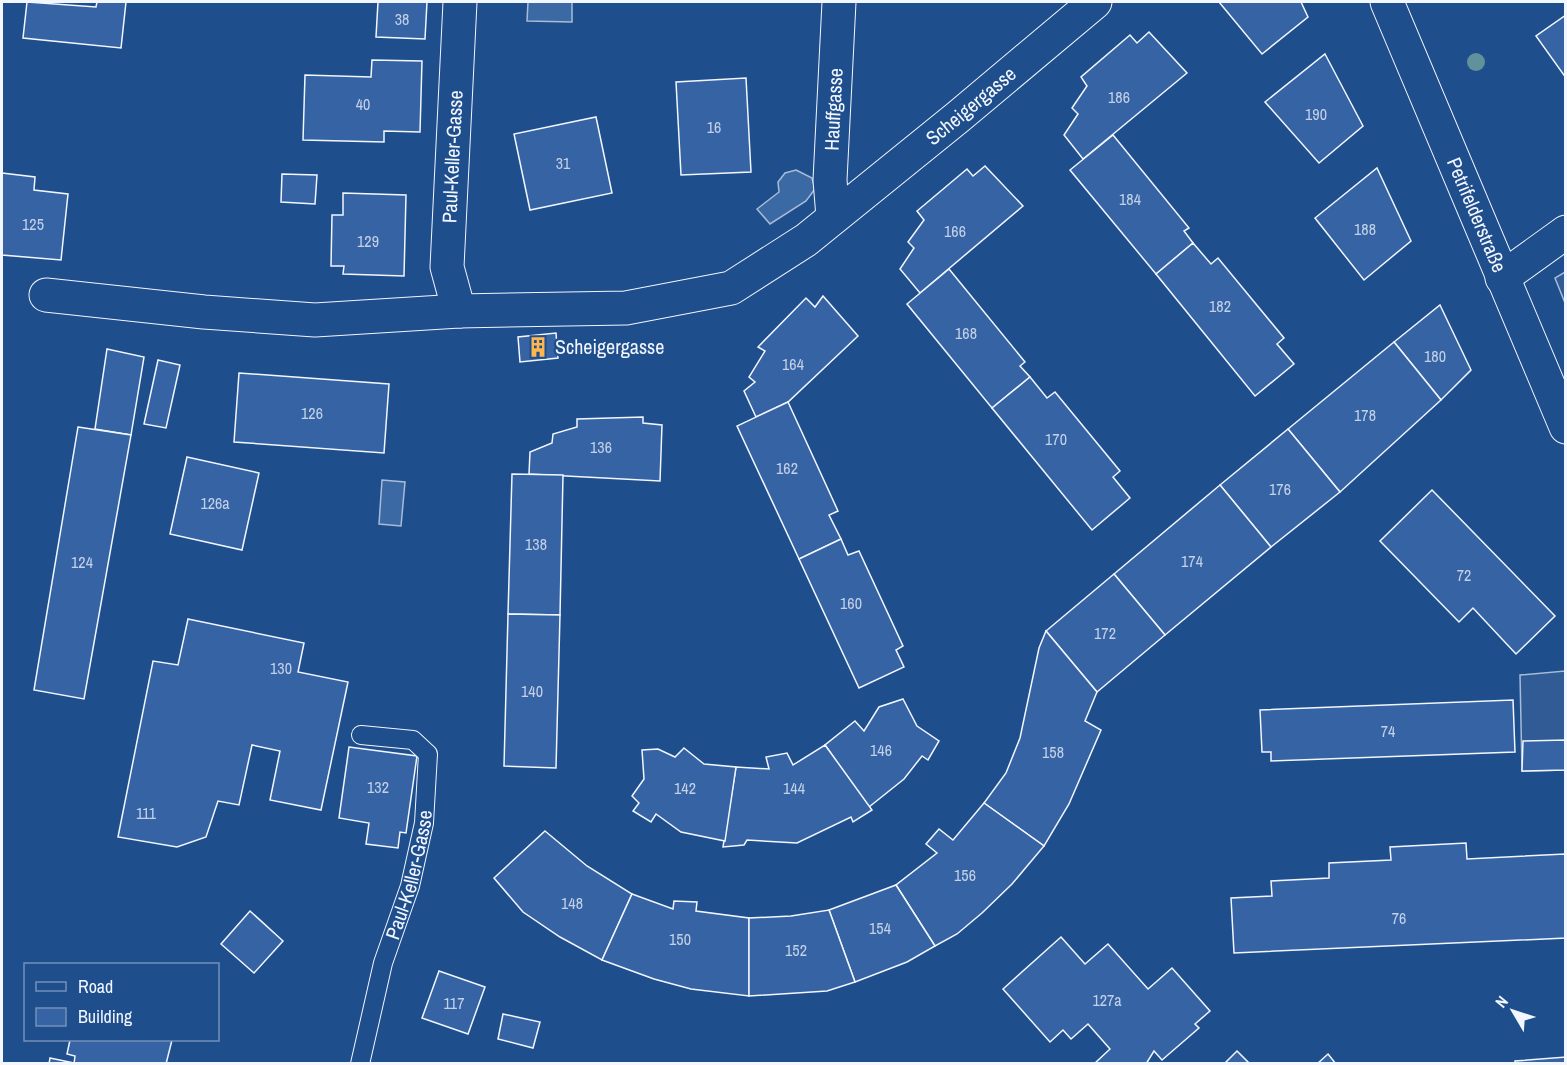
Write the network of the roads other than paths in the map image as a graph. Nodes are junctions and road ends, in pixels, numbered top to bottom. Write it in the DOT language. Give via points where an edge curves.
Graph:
graph roads {
  1 [pos="460,2"];
  2 [pos="839,2"];
  3 [pos="1095,2"];
  4 [pos="1387,2"];
  5 [pos="833,217"];
  6 [pos="1566,232"];
  7 [pos="1502,278"];
  8 [pos="46,295"];
  9 [pos="459,311"];
  10 [pos="1566,427"];
  11 [pos="361,735"];
  12 [pos="360,1064"];
  1 -- 9 [label="street, Paul-Keller-Gasse" via="447,267"];
  2 -- 5 [label="street, Hauffgasse" via="830,180"];
  3 -- 5 [label="street, Scheigergasse"];
  4 -- 7 [label="street, Petrifelderstraße"];
  5 -- 9 [label="street, Scheigergasse" via="806,240 731,288 626,308"];
  6 -- 7 [label="street"];
  7 -- 10 [label="street, Petrifelderstraße"];
  8 -- 9 [label="street, Scheigergasse" via="315,320"];
  11 -- 12 [label="lane, Paul-Keller-Gasse" via="413,740 428,754 424,823 411,886 383,963"];
}
